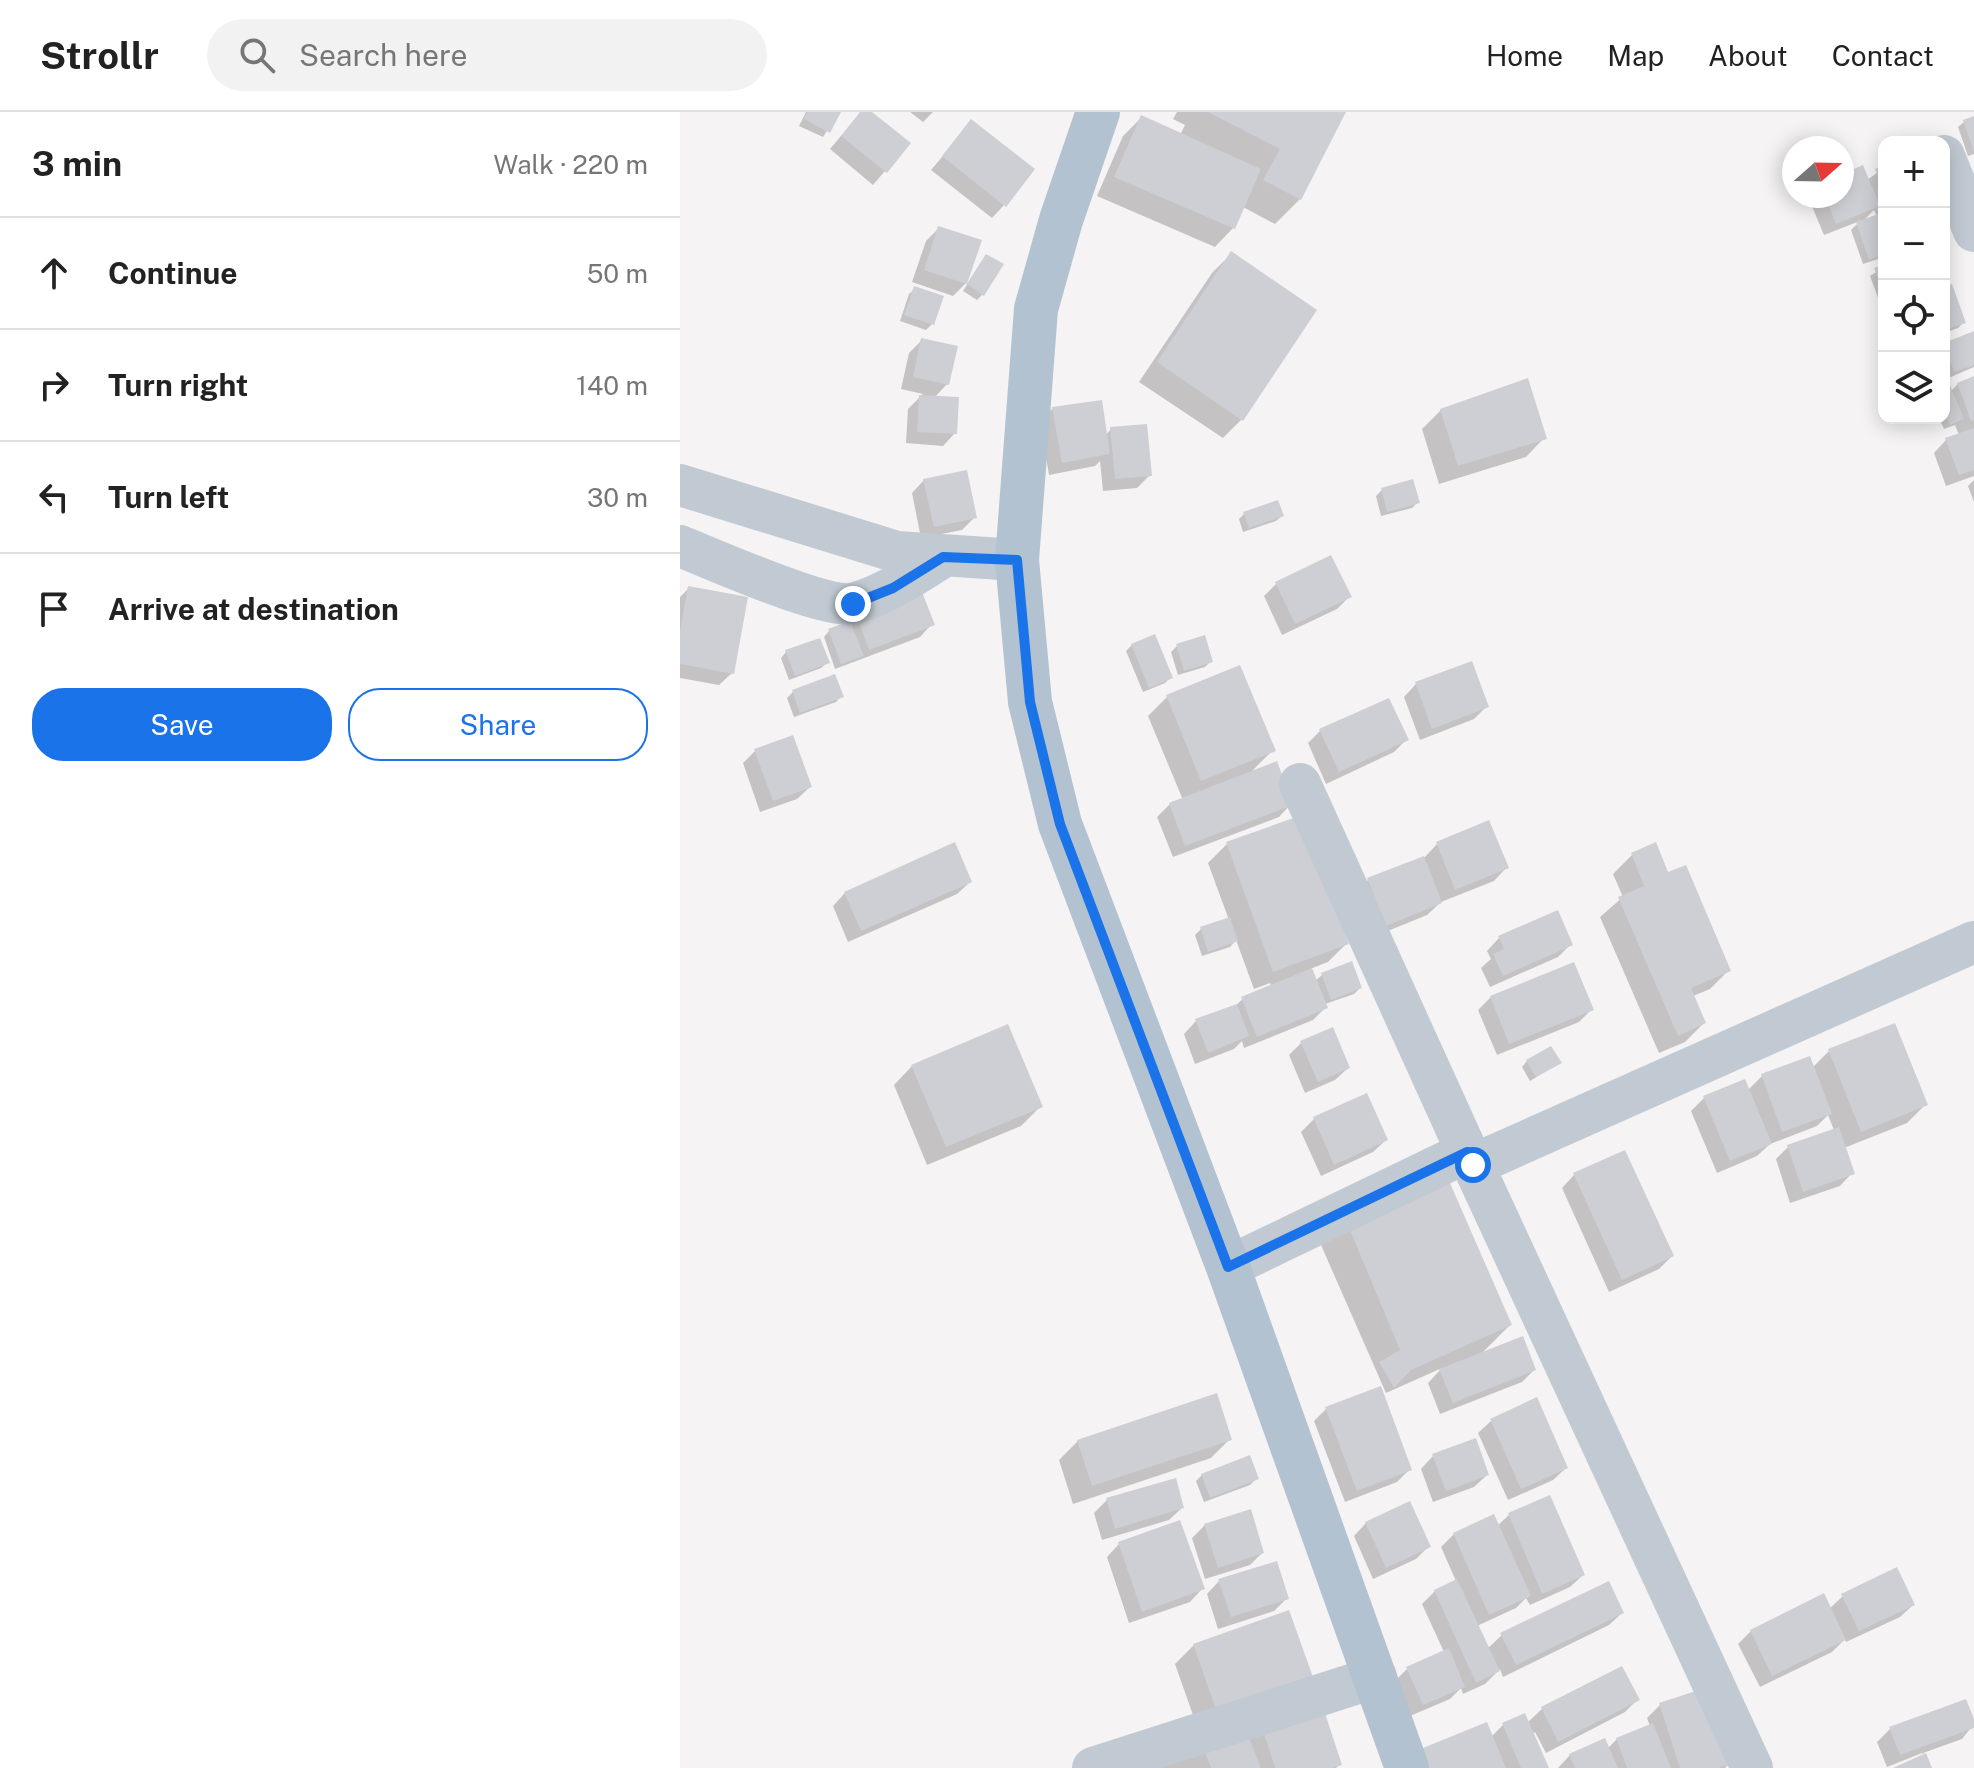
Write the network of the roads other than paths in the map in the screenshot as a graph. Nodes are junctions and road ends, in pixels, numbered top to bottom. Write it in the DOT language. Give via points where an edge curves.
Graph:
graph roads {
  1 [pos="1098,112"];
  2 [pos="1950,171"];
  3 [pos="1974,231"];
  4 [pos="680,485"];
  5 [pos="680,546"];
  6 [pos="943,557"];
  7 [pos="1017,560"];
  8 [pos="1300,784"];
  9 [pos="1974,942"];
  10 [pos="1470,1158"];
  11 [pos="1228,1267"];
  12 [pos="1376,1677"];
  13 [pos="1093,1768"];
  14 [pos="1407,1768"];
  15 [pos="1752,1768"];
  1 -- 7 [label="main road" via="1036,309"];
  2 -- 3 [label="street"];
  4 -- 6 [label="street" via="897,552"];
  5 -- 6 [label="street" via="825,602 853,604 893,588"];
  6 -- 7 [label="street"];
  7 -- 11 [label="main road" via="1030,702 1060,824"];
  8 -- 10 [label="street"];
  9 -- 10 [label="street"];
  10 -- 11 [label="street"];
  10 -- 15 [label="street"];
  11 -- 12 [label="main road"];
  12 -- 13 [label="street"];
  12 -- 14 [label="main road"];
}
